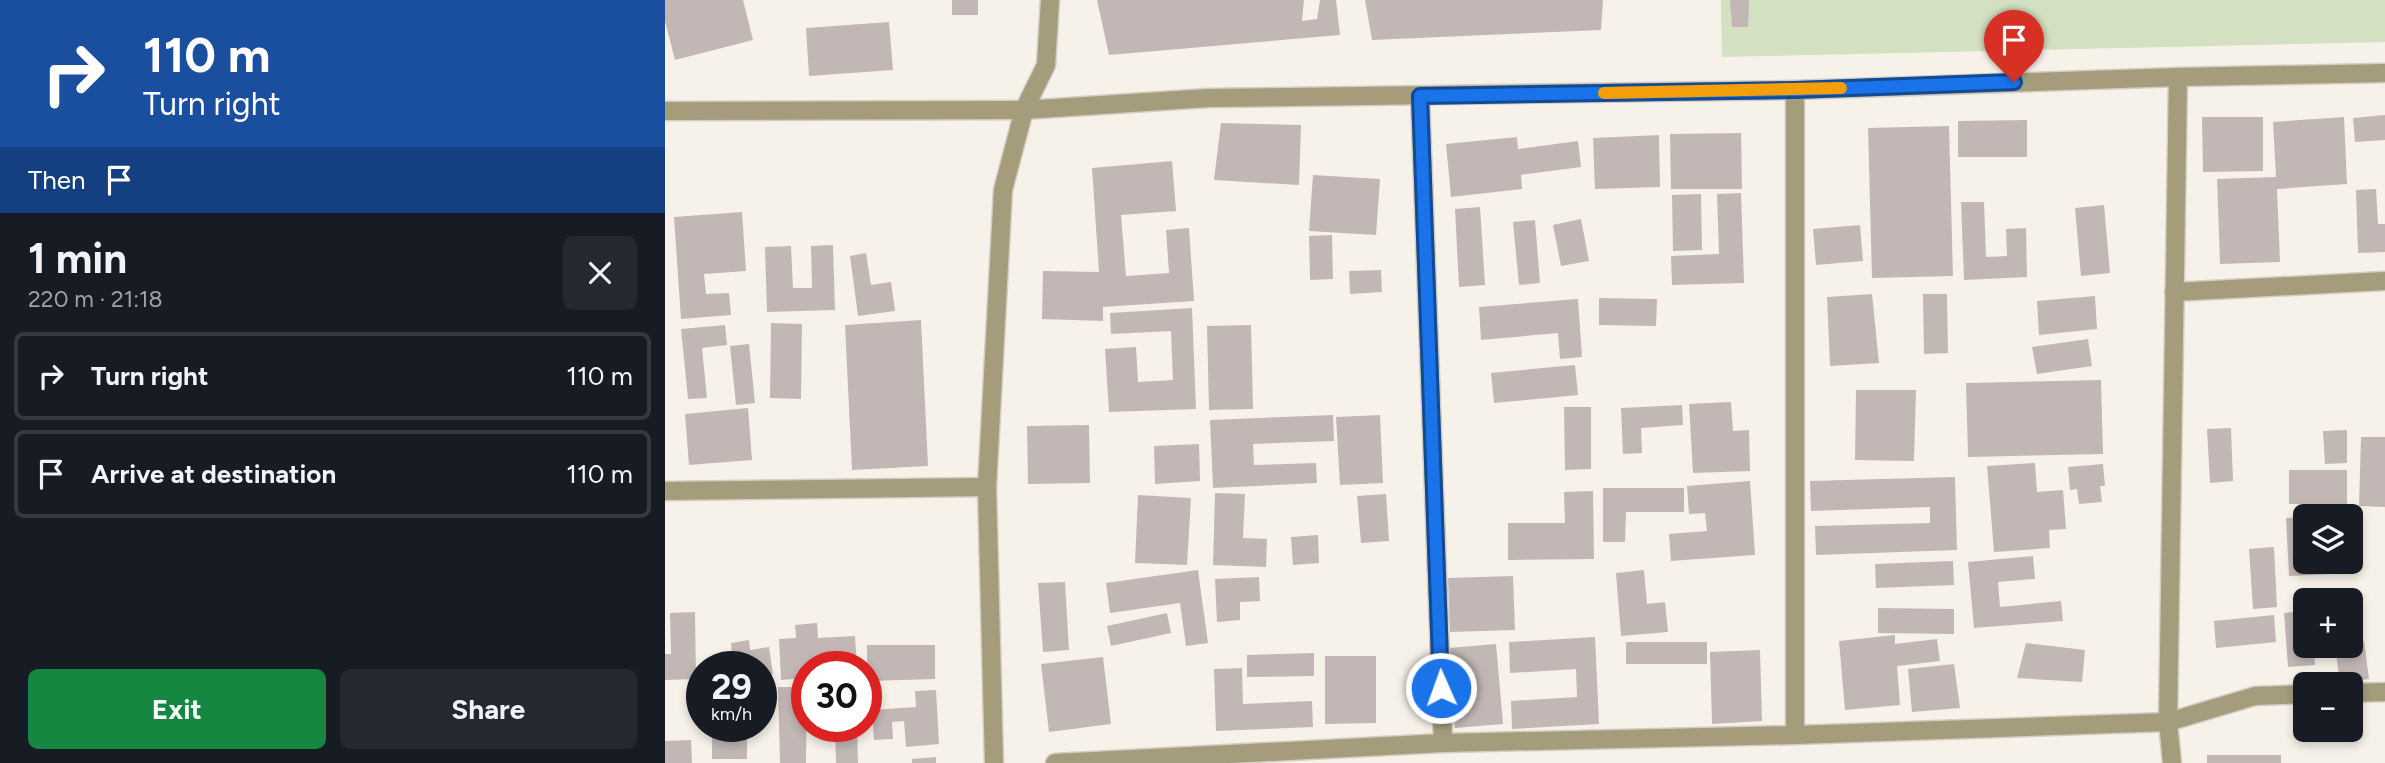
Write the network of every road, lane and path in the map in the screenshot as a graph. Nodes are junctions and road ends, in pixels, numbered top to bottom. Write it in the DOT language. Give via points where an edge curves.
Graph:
graph roads {
  1 [pos="1050,0"];
  2 [pos="2385,73"];
  3 [pos="2178,77"];
  4 [pos="1795,90"];
  5 [pos="1420,96"];
  6 [pos="1024,110"];
  7 [pos="665,111"];
  8 [pos="2385,281"];
  9 [pos="2174,292"];
  10 [pos="987,487"];
  11 [pos="665,491"];
  12 [pos="2385,692"];
  13 [pos="2363,693"];
  14 [pos="2293,694"];
  15 [pos="2168,722"];
  16 [pos="1795,735"];
  17 [pos="1443,743"];
  18 [pos="994,763"];
  19 [pos="1055,763"];
  20 [pos="2172,763"];
  1 -- 6 [label="street" via="1046,65"];
  2 -- 3 [label="street"];
  3 -- 4 [label="street"];
  3 -- 9 [label="street"];
  4 -- 5 [label="street"];
  4 -- 16 [label="street"];
  5 -- 6 [label="street" via="1208,98"];
  5 -- 17 [label="street"];
  6 -- 7 [label="street"];
  6 -- 10 [label="street" via="1003,190"];
  8 -- 9 [label="street"];
  9 -- 15 [label="street"];
  10 -- 11 [label="street"];
  10 -- 18 [label="street"];
  12 -- 13 [label="street"];
  14 -- 15 [label="street" via="2255,696"];
  15 -- 16 [label="street"];
  15 -- 20 [label="street"];
  16 -- 17 [label="street"];
  17 -- 19 [label="street"];
}
